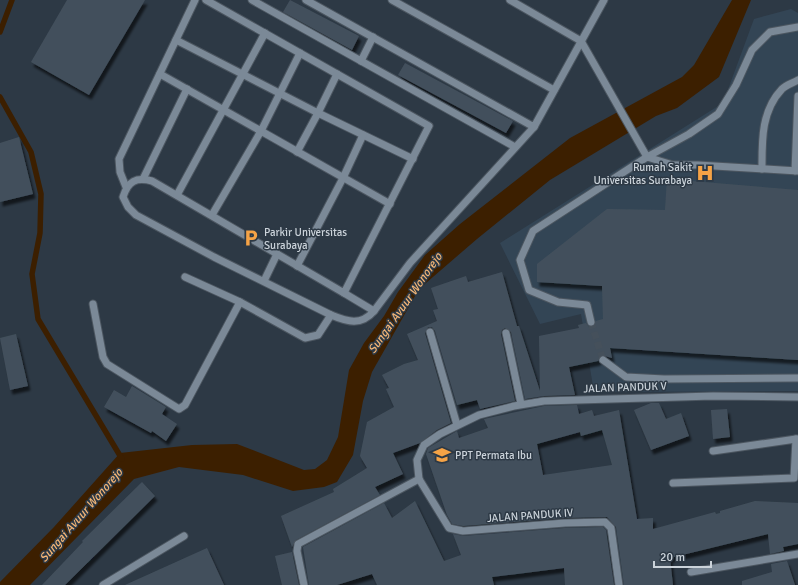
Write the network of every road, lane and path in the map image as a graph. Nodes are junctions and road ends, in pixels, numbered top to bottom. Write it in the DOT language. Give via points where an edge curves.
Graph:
graph roads {
  1 [pos="195,0"];
  2 [pos="206,0"];
  3 [pos="252,0"];
  4 [pos="306,0"];
  5 [pos="392,0"];
  6 [pos="510,0"];
  7 [pos="603,0"];
  8 [pos="798,27"];
  9 [pos="265,33"];
  10 [pos="373,37"];
  11 [pos="176,40"];
  12 [pos="581,41"];
  13 [pos="300,53"];
  14 [pos="361,61"];
  15 [pos="160,74"];
  16 [pos="244,74"];
  17 [pos="337,74"];
  18 [pos="798,80"];
  19 [pos="186,89"];
  20 [pos="554,90"];
  21 [pos="279,93"];
  22 [pos="798,96"];
  23 [pos="224,110"];
  24 [pos="318,113"];
  25 [pos="534,127"];
  26 [pos="261,131"];
  27 [pos="363,134"];
  28 [pos="515,148"];
  29 [pos="297,152"];
  30 [pos="647,157"];
  31 [pos="413,158"];
  32 [pos="762,169"];
  33 [pos="796,171"];
  34 [pos="343,178"];
  35 [pos="143,179"];
  36 [pos="126,187"];
  37 [pos="177,195"];
  38 [pos="390,204"];
  39 [pos="212,215"];
  40 [pos="277,254"];
  41 [pos="297,266"];
  42 [pos="185,277"];
  43 [pos="264,281"];
  44 [pos="344,293"];
  45 [pos="240,302"];
  46 [pos="93,304"];
  47 [pos="374,311"];
  48 [pos="331,315"];
  49 [pos="591,322"];
  50 [pos="430,332"];
  51 [pos="506,333"];
  52 [pos="603,360"];
  53 [pos="798,378"];
  54 [pos="798,397"];
  55 [pos="521,404"];
  56 [pos="457,425"];
  57 [pos="797,439"];
  58 [pos="713,451"];
  59 [pos="419,479"];
  60 [pos="673,483"];
  61 [pos="184,536"];
  62 [pos="798,554"];
  63 [pos="691,572"];
  64 [pos="103,585"];
  65 [pos="304,585"];
  66 [pos="619,585"];
  1 -- 11 [label="street"];
  2 -- 9 [label="street"];
  3 -- 14 [label="street"];
  4 -- 10 [label="street"];
  5 -- 20 [label="street"];
  6 -- 12 [label="street"];
  7 -- 12 [label="street"];
  8 -- 30 [label="street" via="770,32 752,50 736,85 718,114 689,134"];
  9 -- 13 [label="street"];
  9 -- 16 [label="street"];
  10 -- 14 [label="street"];
  10 -- 25 [label="street"];
  11 -- 15 [label="street"];
  11 -- 16 [label="street"];
  12 -- 20 [label="street"];
  12 -- 30 [label="street"];
  13 -- 17 [label="street"];
  13 -- 21 [label="street"];
  14 -- 28 [label="street"];
  15 -- 19 [label="street"];
  15 -- 36 [label="street" via="119,159 120,172"];
  16 -- 21 [label="street"];
  16 -- 23 [label="street"];
  17 -- 24 [label="street"];
  17 -- 31 [label="street" via="429,126"];
  18 -- 32 [label="street" via="782,89 768,109 762,135"];
  19 -- 23 [label="street"];
  19 -- 35 [label="street"];
  20 -- 25 [label="street"];
  21 -- 24 [label="street"];
  21 -- 26 [label="street"];
  22 -- 33 [label="street"];
  23 -- 26 [label="street"];
  23 -- 37 [label="street"];
  24 -- 27 [label="street"];
  24 -- 29 [label="street"];
  25 -- 28 [label="street"];
  26 -- 29 [label="street"];
  26 -- 39 [label="street"];
  27 -- 31 [label="street"];
  27 -- 34 [label="street"];
  28 -- 47 [label="street" via="410,263"];
  29 -- 34 [label="street"];
  30 -- 32 [label="street" via="673,165"];
  30 -- 49 [label="street" via="533,231 520,260 529,290 558,302 587,304"];
  31 -- 38 [label="street"];
  32 -- 33 [label="street"];
  34 -- 38 [label="street"];
  34 -- 41 [label="street"];
  35 -- 36 [label="street" via="134,181"];
  35 -- 37 [label="street" via="161,185"];
  36 -- 43 [label="street" via="123,197 136,215"];
  37 -- 39 [label="street"];
  38 -- 44 [label="street"];
  39 -- 40 [label="street"];
  40 -- 41 [label="street"];
  40 -- 43 [label="street"];
  41 -- 44 [label="street"];
  42 -- 45 [label="street"];
  43 -- 48 [label="street"];
  44 -- 47 [label="street"];
  45 -- 46 [label="street" via="185,405 179,409 107,364 103,357"];
  45 -- 48 [label="street" via="305,338 318,335"];
  47 -- 48 [label="street" via="362,321 345,321"];
  50 -- 56 [label="street"];
  51 -- 55 [label="street"];
  52 -- 53 [label="street" via="626,377"];
  54 -- 55 [label="street, JALAN PANDUK V" via="713,396 544,401"];
  55 -- 56 [label="street, JALAN PANDUK V" via="479,415"];
  56 -- 59 [label="street, JALAN PANDUK V" via="424,445 417,460"];
  57 -- 58 [label="street"];
  57 -- 60 [label="street" via="794,478"];
  59 -- 65 [label="street" via="298,544 297,551"];
  59 -- 66 [label="street, JALAN PANDUK IV" via="449,528 454,530 605,522 611,528"];
  61 -- 64 [label="street"];
  62 -- 63 [label="street"];
}
